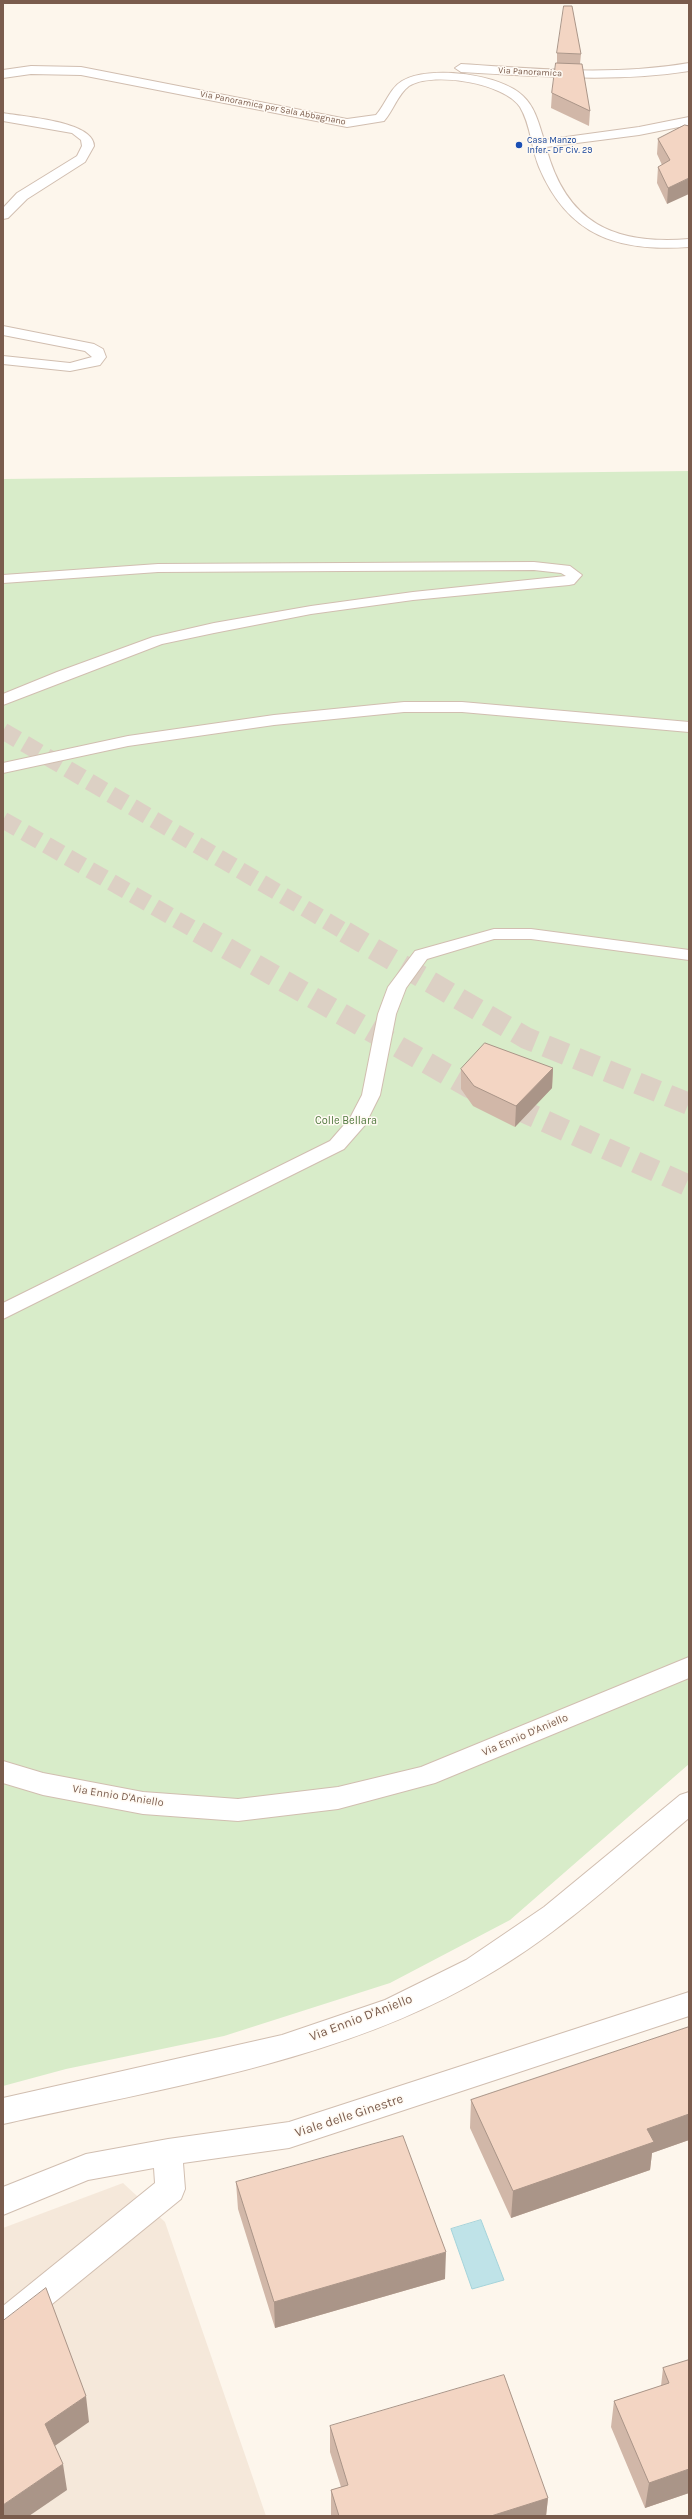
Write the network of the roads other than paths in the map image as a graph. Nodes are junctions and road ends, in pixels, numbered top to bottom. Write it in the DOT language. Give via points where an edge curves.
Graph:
graph roads {
  1 [pos="689,67"];
  2 [pos="3,74"];
  3 [pos="444,76"];
  4 [pos="3,117"];
  5 [pos="689,121"];
  6 [pos="538,144"];
  7 [pos="3,215"];
  8 [pos="689,243"];
  9 [pos="3,330"];
  10 [pos="3,360"];
  11 [pos="3,579"];
  12 [pos="3,700"];
  13 [pos="689,727"];
  14 [pos="3,768"];
  15 [pos="689,955"];
  16 [pos="3,1312"];
  17 [pos="689,1667"];
  18 [pos="3,1772"];
  19 [pos="689,1803"];
  20 [pos="689,2004"];
  21 [pos="3,2111"];
  22 [pos="168,2152"];
  23 [pos="3,2201"];
  24 [pos="3,2325"];
  1 -- 3 [label="street, Via Panoramica" via="640,73 578,74 460,68 451,70"];
  2 -- 3 [label="street, Via Panoramica per Sala Abbagnano" via="46,69 92,72 347,123 380,118 406,84 416,79"];
  3 -- 6 [label="street, Via Panoramica per Sala Abbagnano" via="511,92 527,109"];
  4 -- 7 [label="street" via="75,130 84,134 89,141 87,152 81,159 22,196"];
  5 -- 6 [label="street" via="639,131"];
  6 -- 8 [label="street, Via Panoramica per Sala Abbagnano" via="546,167 566,205 582,220 599,230 630,240 660,245"];
  9 -- 10 [label="street" via="89,347 98,352 99,357 95,362 70,367"];
  11 -- 12 [label="lane" via="158,568 390,566 534,566 565,569 575,575 569,581 413,596 311,610 158,640 62,675"];
  13 -- 14 [label="lane" via="462,707 404,707 274,720 128,741"];
  15 -- 16 [label="lane" via="531,934 494,934 421,955 397,987 387,1014 371,1095 358,1121 337,1145"];
  17 -- 18 [label="street, Via Ennio D'Aniello" via="426,1776 338,1798 238,1810 144,1803 43,1784"];
  19 -- 21 [label="street, Via Ennio D'Aniello" via="554,1915 476,1968 394,2008 282,2048"];
  20 -- 22 [label="street, Viale delle Ginestre" via="289,2135"];
  22 -- 23 [label="street, Viale delle Ginestre" via="86,2167"];
  22 -- 24 [label="street" via="170,2189"];
}
